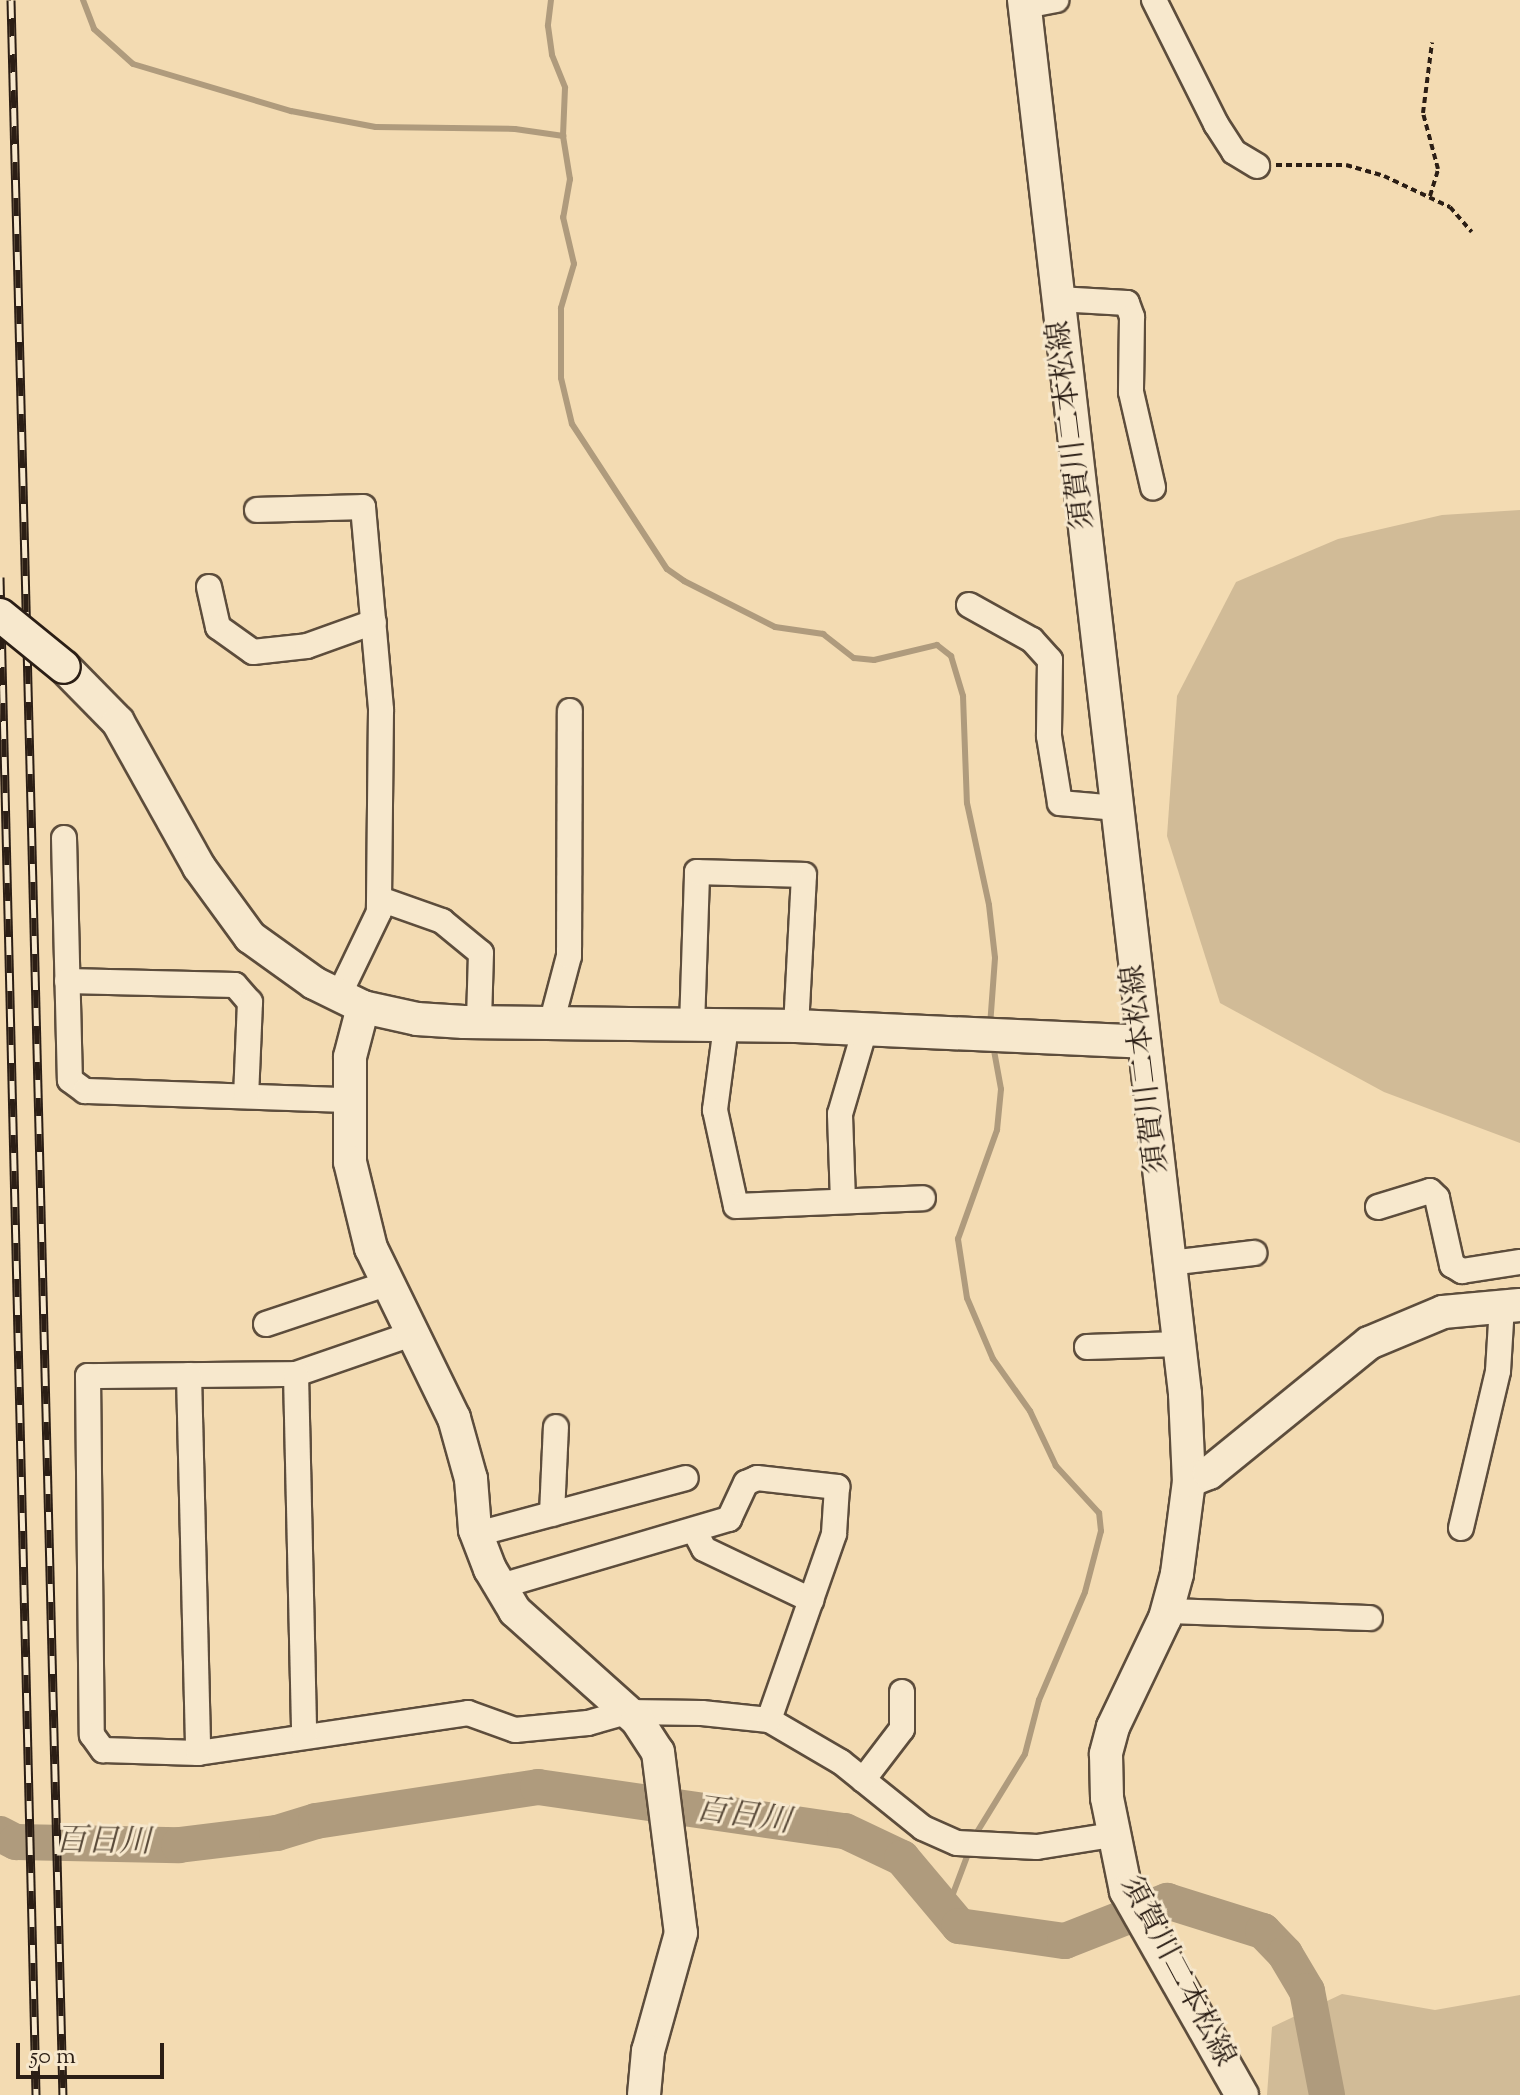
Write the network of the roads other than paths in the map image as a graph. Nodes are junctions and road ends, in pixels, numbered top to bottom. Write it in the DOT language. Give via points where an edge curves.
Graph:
graph roads {
  1 [pos="1056,0"];
  2 [pos="1154,0"];
  3 [pos="1024,3"];
  4 [pos="1257,166"];
  5 [pos="1058,299"];
  6 [pos="1153,487"];
  7 [pos="257,510"];
  8 [pos="209,587"];
  9 [pos="969,605"];
  10 [pos="0,615"];
  11 [pos="374,622"];
  12 [pos="570,711"];
  13 [pos="1117,808"];
  14 [pos="64,838"];
  15 [pos="380,899"];
  16 [pos="67,981"];
  17 [pos="351,1001"];
  18 [pos="479,1022"];
  19 [pos="551,1024"];
  20 [pos="692,1026"];
  21 [pos="726,1026"];
  22 [pos="796,1026"];
  23 [pos="865,1029"];
  24 [pos="1144,1042"];
  25 [pos="246,1096"];
  26 [pos="349,1100"];
  27 [pos="923,1198"];
  28 [pos="843,1201"];
  29 [pos="1378,1207"];
  30 [pos="1254,1253"];
  31 [pos="1520,1262"];
  32 [pos="1170,1263"];
  33 [pos="386,1284"];
  34 [pos="1511,1305"];
  35 [pos="266,1324"];
  36 [pos="409,1335"];
  37 [pos="1179,1344"];
  38 [pos="1087,1347"];
  39 [pos="296,1374"];
  40 [pos="189,1375"];
  41 [pos="556,1427"];
  42 [pos="686,1478"];
  43 [pos="1189,1481"];
  44 [pos="552,1514"];
  45 [pos="1461,1528"];
  46 [pos="694,1530"];
  47 [pos="477,1534"];
  48 [pos="501,1586"];
  49 [pos="811,1600"];
  50 [pos="1167,1611"];
  51 [pos="1370,1618"];
  52 [pos="902,1692"];
  53 [pos="626,1712"];
  54 [pos="769,1720"];
  55 [pos="304,1736"];
  56 [pos="198,1753"];
  57 [pos="863,1780"];
  58 [pos="1112,1835"];
  59 [pos="644,2095"];
  60 [pos="1242,2095"];
  1 -- 3 [label="street"];
  2 -- 4 [label="street" via="1216,124 1234,152"];
  3 -- 5 [label="street, 須賀川二本松線"];
  5 -- 6 [label="street" via="1127,303 1132,317 1131,392"];
  5 -- 13 [label="street, 須賀川二本松線"];
  7 -- 11 [label="street" via="363,507"];
  8 -- 11 [label="street" via="218,627 253,652 307,646"];
  9 -- 13 [label="street" via="1032,640 1050,660 1049,736 1060,803"];
  10 -- 17 [label="street, bridge" via="64,667 118,722 199,867 250,937"];
  11 -- 15 [label="street" via="381,710"];
  12 -- 19 [label="street" via="569,956"];
  13 -- 24 [label="street, 須賀川二本松線"];
  14 -- 16 [label="street"];
  15 -- 17 [label="street"];
  15 -- 18 [label="street" via="442,921 481,953"];
  16 -- 25 [label="street" via="70,1080 85,1091"];
  16 -- 25 [label="street" via="235,985 250,1002"];
  17 -- 18 [label="street" via="417,1019"];
  17 -- 26 [label="street"];
  18 -- 19 [label="street"];
  19 -- 20 [label="street"];
  20 -- 21 [label="street"];
  20 -- 22 [label="street" via="697,872 804,875"];
  21 -- 22 [label="street"];
  21 -- 28 [label="street" via="715,1110 736,1206"];
  22 -- 23 [label="street"];
  23 -- 24 [label="street"];
  23 -- 28 [label="street" via="840,1114"];
  24 -- 32 [label="street, 須賀川二本松線"];
  25 -- 26 [label="street"];
  26 -- 33 [label="street" via="350,1162 371,1248"];
  27 -- 28 [label="street"];
  29 -- 31 [label="street" via="1430,1191 1437,1198 1452,1265 1462,1271"];
  30 -- 32 [label="street"];
  32 -- 37 [label="street, 須賀川二本松線"];
  33 -- 35 [label="street"];
  33 -- 36 [label="street"];
  34 -- 43 [label="street" via="1443,1312 1369,1343 1209,1473"];
  34 -- 45 [label="street"];
  36 -- 39 [label="street"];
  36 -- 47 [label="street" via="459,1433"];
  37 -- 38 [label="street"];
  37 -- 43 [label="street, 須賀川二本松線"];
  39 -- 40 [label="street"];
  39 -- 55 [label="street"];
  40 -- 56 [label="street"];
  40 -- 56 [label="street" via="88,1376 92,1735 103,1750 118,1753"];
  41 -- 44 [label="street"];
  42 -- 44 [label="street"];
  43 -- 50 [label="street, 須賀川二本松線"];
  44 -- 47 [label="street"];
  46 -- 48 [label="street"];
  46 -- 49 [label="street" via="704,1549"];
  46 -- 49 [label="street" via="735,1514 746,1483 757,1478 837,1487 834,1534"];
  47 -- 48 [label="street"];
  48 -- 53 [label="street" via="515,1611"];
  49 -- 54 [label="street"];
  50 -- 51 [label="street"];
  50 -- 58 [label="street, 須賀川二本松線" via="1106,1754"];
  52 -- 57 [label="street" via="902,1729"];
  53 -- 54 [label="street"];
  53 -- 55 [label="street" via="538,1730 515,1730 468,1713"];
  53 -- 59 [label="street" via="651,1737 662,1774 681,1933 648,2051"];
  54 -- 57 [label="street"];
  55 -- 56 [label="street"];
  57 -- 58 [label="street" via="923,1828 957,1843 1037,1847"];
  58 -- 60 [label="street, 須賀川二本松線" via="1126,1891"];
}
